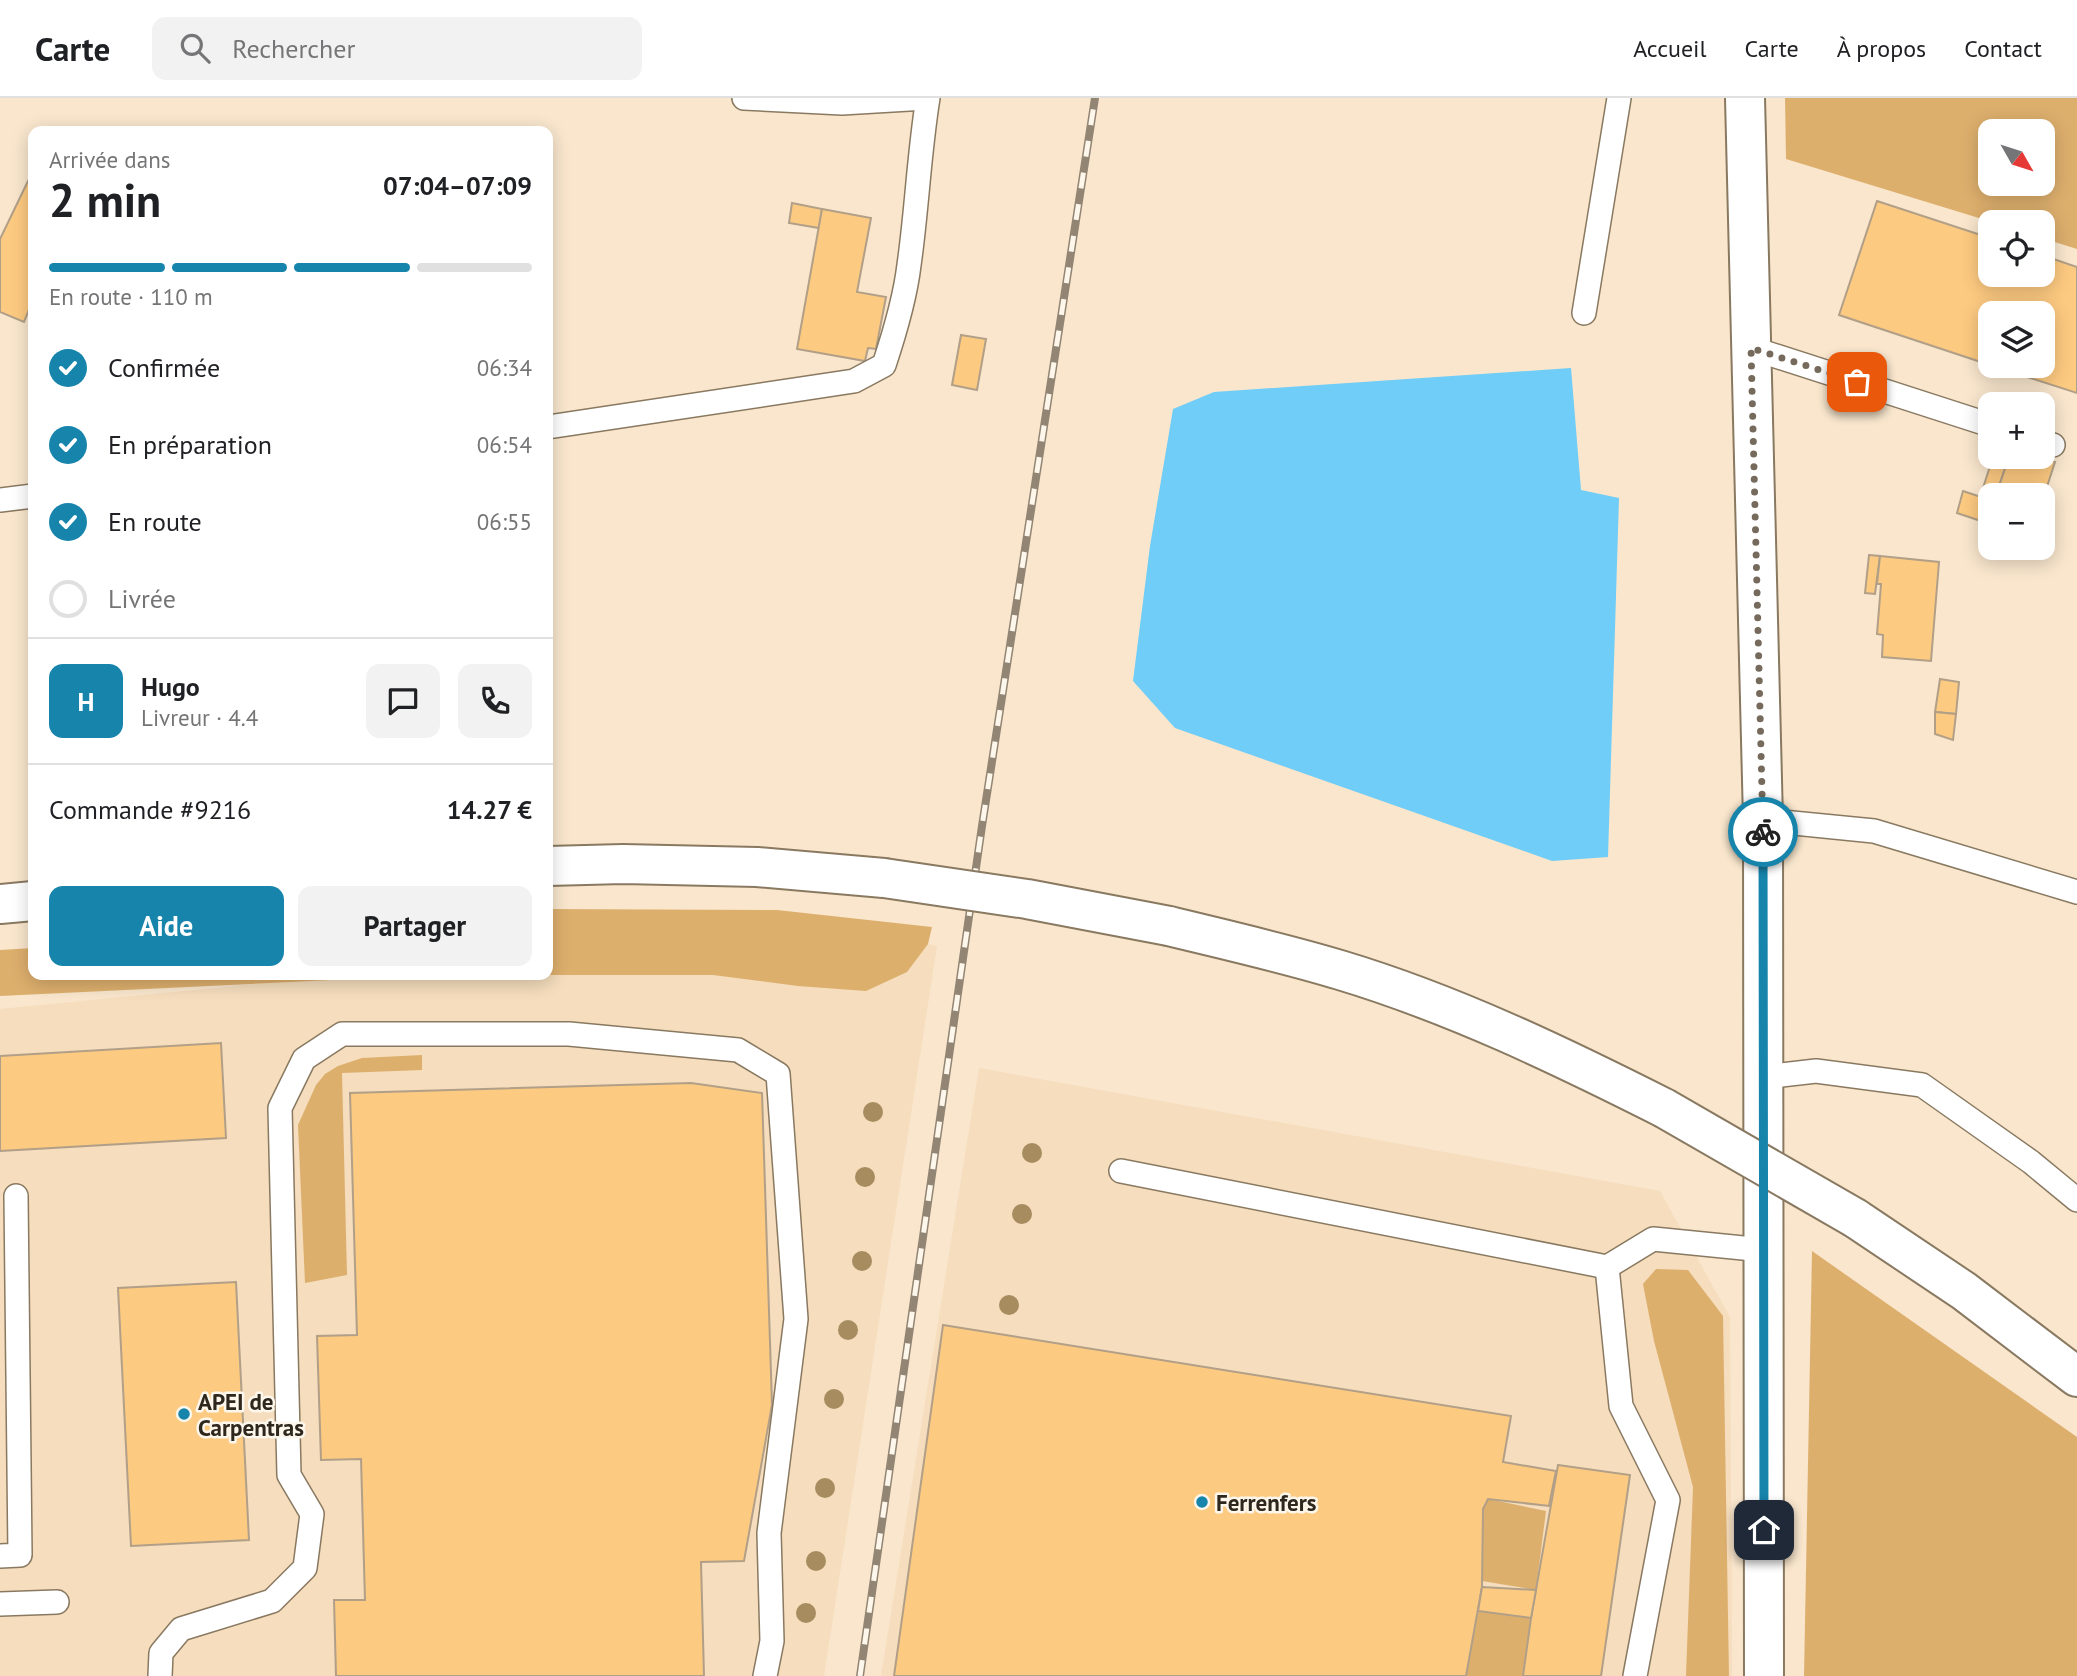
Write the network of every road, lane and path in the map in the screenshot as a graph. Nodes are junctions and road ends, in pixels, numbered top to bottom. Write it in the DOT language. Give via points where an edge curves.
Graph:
graph roads {
  1 [pos="744,98"];
  2 [pos="927,98"];
  3 [pos="1619,98"];
  4 [pos="1745,98"];
  5 [pos="1584,313"];
  6 [pos="1751,348"];
  7 [pos="1978,421"];
  8 [pos="553,426"];
  9 [pos="28,497"];
  10 [pos="0,500"];
  11 [pos="1763,820"];
  12 [pos="553,866"];
  13 [pos="2077,892"];
  14 [pos="28,901"];
  15 [pos="0,904"];
  16 [pos="1763,1077"];
  17 [pos="1121,1171"];
  18 [pos="16,1196"];
  19 [pos="2077,1200"];
  20 [pos="1763,1250"];
  21 [pos="1607,1267"];
  22 [pos="2077,1377"];
  23 [pos="0,1556"];
  24 [pos="57,1602"];
  25 [pos="0,1604"];
  26 [pos="160,1676"];
  27 [pos="765,1676"];
  28 [pos="1635,1676"];
  29 [pos="1764,1676"];
  1 -- 2 [label="lane" via="842,103"];
  2 -- 8 [label="lane" via="909,265 884,365 854,381"];
  3 -- 5 [label="lane"];
  4 -- 6 [label="main road"];
  6 -- 7 [label="lane"];
  6 -- 11 [label="main road"];
  9 -- 10 [label="lane"];
  11 -- 13 [label="lane" via="1874,831"];
  11 -- 16 [label="main road"];
  12 -- 22 [label="main road, bridge" via="757,867 884,878 1169,926 1340,970 1502,1030 1664,1108 1855,1218 1964,1291"];
  14 -- 15 [label="main road"];
  16 -- 19 [label="lane" via="1816,1071 1922,1085"];
  16 -- 20 [label="main road"];
  17 -- 21 [label="lane"];
  18 -- 23 [label="lane" via="20,1555"];
  20 -- 21 [label="lane" via="1653,1239"];
  20 -- 29 [label="main road"];
  21 -- 28 [label="lane" via="1621,1406 1668,1500"];
  24 -- 25 [label="lane"];
  26 -- 27 [label="lane" via="161,1653 181,1629 272,1601 306,1568 312,1514 289,1475 280,1108 304,1059 342,1034 569,1034 738,1050 778,1074 796,1319 769,1533 772,1641"];
}
